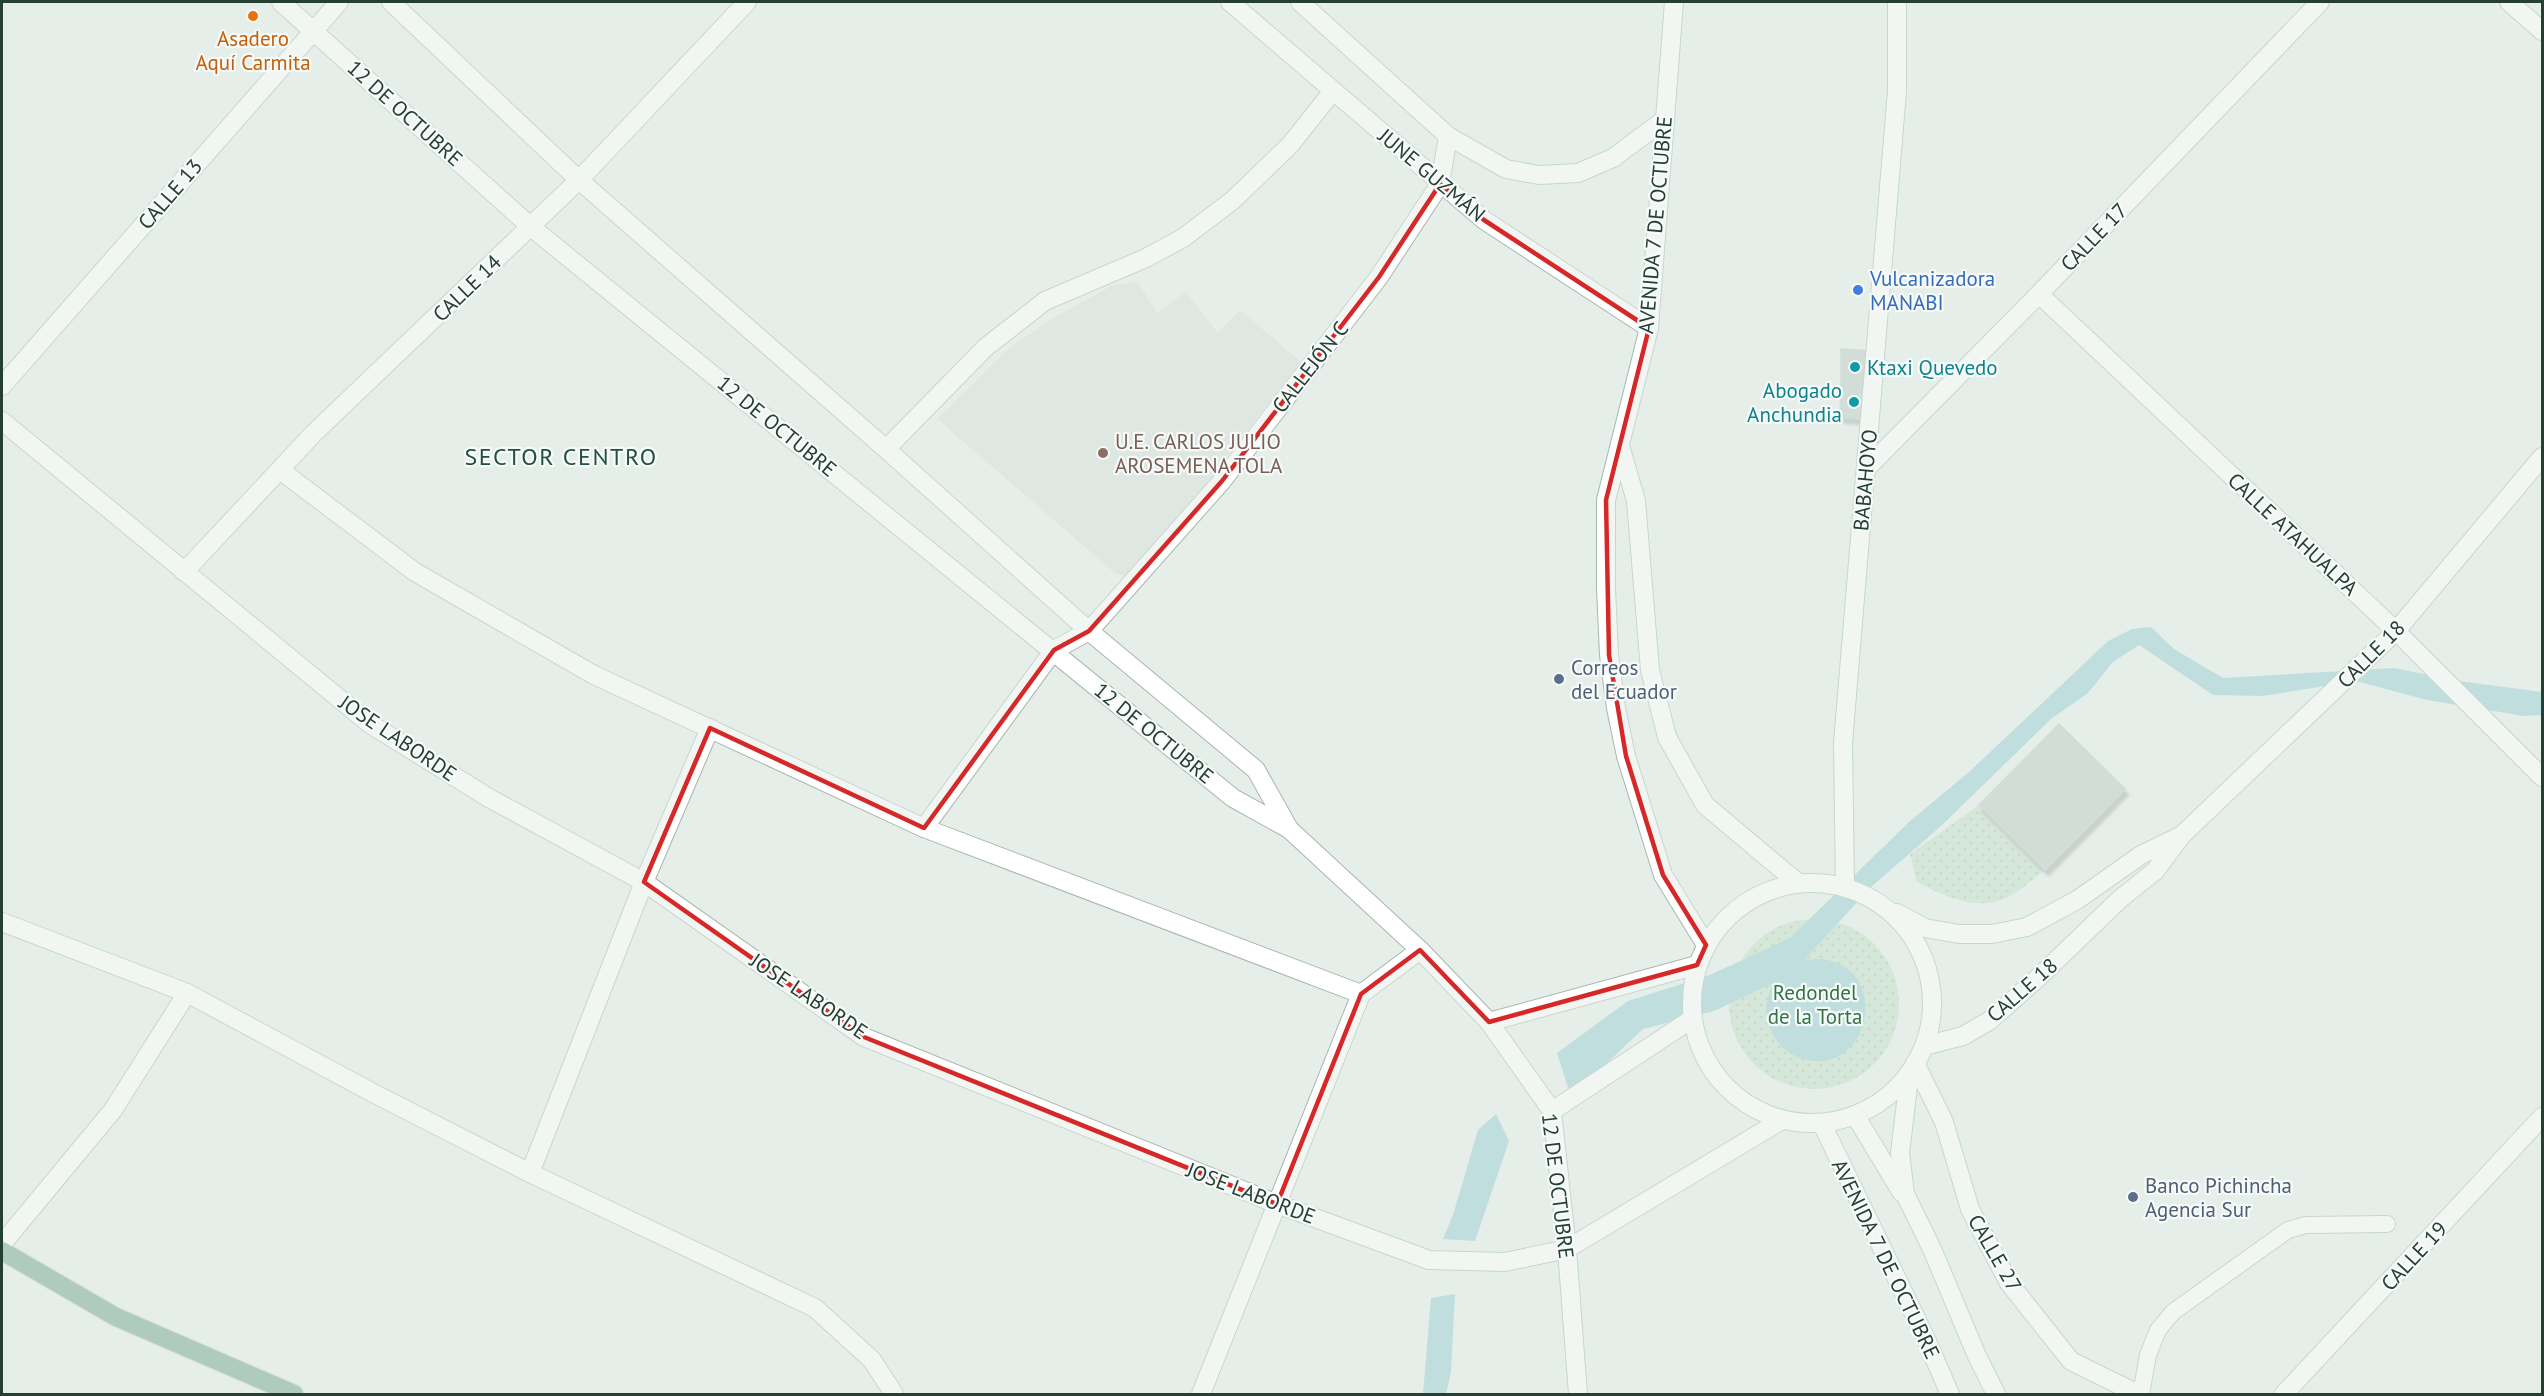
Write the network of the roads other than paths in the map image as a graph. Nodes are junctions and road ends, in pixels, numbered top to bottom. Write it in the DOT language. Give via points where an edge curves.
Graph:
graph roads {
  1 [pos="281,2"];
  2 [pos="339,2"];
  3 [pos="391,2"];
  4 [pos="747,2"];
  5 [pos="1230,2"];
  6 [pos="1300,2"];
  7 [pos="1674,2"];
  8 [pos="1897,2"];
  9 [pos="2320,2"];
  10 [pos="2509,2"];
  11 [pos="314,31"];
  12 [pos="2542,31"];
  13 [pos="1332,91"];
  14 [pos="1664,120"];
  15 [pos="1448,136"];
  16 [pos="579,180"];
  17 [pos="1440,184"];
  18 [pos="531,227"];
  19 [pos="2039,294"];
  20 [pos="1649,328"];
  21 [pos="2,386"];
  22 [pos="2,421"];
  23 [pos="1621,447"];
  24 [pos="886,449"];
  25 [pos="2542,457"];
  26 [pos="1866,469"];
  27 [pos="280,470"];
  28 [pos="184,572"];
  29 [pos="1089,631"];
  30 [pos="2396,632"];
  31 [pos="1054,650"];
  32 [pos="710,728"];
  33 [pos="2542,777"];
  34 [pos="924,828"];
  35 [pos="1289,829"];
  36 [pos="2182,835"];
  37 [pos="644,882"];
  38 [pos="1798,883"];
  39 [pos="1845,887"];
  40 [pos="1883,905"];
  41 [pos="2,922"];
  42 [pos="1706,945"];
  43 [pos="1420,950"];
  44 [pos="1697,965"];
  45 [pos="187,993"];
  46 [pos="1361,994"];
  47 [pos="1692,1019"];
  48 [pos="1489,1022"];
  49 [pos="1924,1046"];
  50 [pos="1912,1070"];
  51 [pos="1552,1111"];
  52 [pos="1855,1115"];
  53 [pos="2542,1117"];
  54 [pos="1782,1120"];
  55 [pos="1822,1124"];
  56 [pos="530,1173"];
  57 [pos="1277,1204"];
  58 [pos="1914,1212"];
  59 [pos="2387,1224"];
  60 [pos="2,1244"];
  61 [pos="1567,1249"];
  62 [pos="2,1251"];
  63 [pos="294,1395"];
  64 [pos="894,1395"];
  65 [pos="1201,1395"];
  66 [pos="1578,1395"];
  67 [pos="1950,1395"];
  68 [pos="1996,1395"];
  69 [pos="2139,1395"];
  70 [pos="2284,1395"];
  1 -- 11 [label="street, 12 DE OCTUBRE"];
  2 -- 11 [label="street, CALLE 13"];
  3 -- 16 [label="street, 12 DE OCTUBRE"];
  4 -- 16 [label="street, CALLE 14"];
  5 -- 13 [label="street, JUNE GUZMÁN"];
  6 -- 15 [label="street, JUNE GUZMÁN"];
  7 -- 14 [label="street, AVENIDA 7 DE OCTUBRE"];
  8 -- 26 [label="street, BABAHOYO" via="1897,91"];
  9 -- 19 [label="street, CALLE 17"];
  10 -- 12 [label="street"];
  11 -- 18 [label="street, 12 DE OCTUBRE"];
  11 -- 21 [label="street, CALLE 13"];
  13 -- 17 [label="street, JUNE GUZMÁN"];
  13 -- 24 [label="street" via="1290,144 1233,200 1165,248 1045,301 986,347"];
  14 -- 15 [label="street, JUNE GUZMÁN" via="1613,158 1578,173 1539,175 1506,169"];
  14 -- 20 [label="street, AVENIDA 7 DE OCTUBRE"];
  15 -- 17 [label="street, CALLEJÓN C"];
  16 -- 18 [label="street, CALLE 14"];
  16 -- 24 [label="street, 12 DE OCTUBRE"];
  17 -- 20 [label="street, JUNE GUZMÁN" via="1484,220"];
  17 -- 29 [label="street, CALLEJÓN C" via="1379,277 1222,481"];
  18 -- 27 [label="street, CALLE 14"];
  18 -- 31 [label="street, 12 DE OCTUBRE"];
  19 -- 26 [label="street, CALLE 17"];
  19 -- 30 [label="street, CALLE ATAHUALPA"];
  20 -- 23 [label="street, AVENIDA 7 DE OCTUBRE"];
  22 -- 28 [label="street, JOSE LABORDE"];
  23 -- 38 [label="street, AVENIDA 7 DE OCTUBRE" via="1636,501 1650,670 1666,737 1706,805"];
  23 -- 42 [label="street, AVENIDA 7 DE OCTUBRE" via="1606,500 1609,655 1616,708 1626,756 1663,874"];
  24 -- 29 [label="street, 12 DE OCTUBRE"];
  25 -- 30 [label="street, CALLE 18"];
  26 -- 39 [label="street, BABAHOYO" via="1844,743"];
  27 -- 28 [label="street, CALLE 14"];
  27 -- 32 [label="street" via="415,572 594,675"];
  28 -- 37 [label="street, JOSE LABORDE" via="370,724 489,798"];
  29 -- 31 [label="street, CALLEJÓN C"];
  29 -- 35 [label="street, 12 DE OCTUBRE" via="1256,770"];
  30 -- 33 [label="street, CALLE ATAHUALPA"];
  30 -- 36 [label="street, CALLE 18"];
  31 -- 34 [label="street"];
  31 -- 35 [label="street, 12 DE OCTUBRE" via="1233,798"];
  32 -- 34 [label="street"];
  32 -- 37 [label="street"];
  34 -- 46 [label="street"];
  35 -- 43 [label="street, 12 DE OCTUBRE"];
  36 -- 40 [label="street, CALLE 18" via="2141,855 2077,900 2027,927 1992,934 1959,934 1925,928"];
  36 -- 49 [label="street, CALLE 18" via="2155,871 1989,1021 1963,1036"];
  37 -- 56 [label="street"];
  37 -- 57 [label="street, JOSE LABORDE" via="864,1037"];
  38 -- 39 [label="street"];
  38 -- 42 [label="street" via="1761,894 1730,915"];
  39 -- 40 [label="street"];
  40 -- 49 [label="street" via="1910,934 1927,969 1931,1008"];
  41 -- 45 [label="street"];
  42 -- 44 [label="street"];
  43 -- 46 [label="street"];
  43 -- 48 [label="street, 12 DE OCTUBRE"];
  44 -- 47 [label="street" via="1692,985"];
  44 -- 48 [label="street"];
  45 -- 56 [label="street"];
  45 -- 60 [label="street" via="113,1110"];
  46 -- 57 [label="street"];
  47 -- 51 [label="street"];
  47 -- 54 [label="street" via="1702,1053 1720,1082 1746,1105"];
  48 -- 51 [label="street, 12 DE OCTUBRE"];
  49 -- 50 [label="street"];
  50 -- 52 [label="street" via="1886,1098"];
  50 -- 58 [label="street, AVENIDA 7 DE OCTUBRE" via="1899,1153 1905,1194"];
  50 -- 69 [label="street, CALLE 27" via="1944,1122 1970,1209 2009,1283 2071,1361"];
  51 -- 61 [label="street, 12 DE OCTUBRE"];
  52 -- 55 [label="street"];
  52 -- 58 [label="street, AVENIDA 7 DE OCTUBRE"];
  53 -- 70 [label="street, CALLE 19"];
  54 -- 55 [label="street"];
  54 -- 61 [label="street, JOSE LABORDE"];
  55 -- 67 [label="street, AVENIDA 7 DE OCTUBRE"];
  56 -- 64 [label="street" via="815,1308 872,1360"];
  57 -- 61 [label="street, JOSE LABORDE" via="1429,1260 1505,1262"];
  57 -- 65 [label="street"];
  58 -- 68 [label="street, AVENIDA 7 DE OCTUBRE"];
  59 -- 69 [label="lane" via="2306,1225 2288,1230 2173,1312 2158,1330"];
  61 -- 66 [label="street, 12 DE OCTUBRE"];
  62 -- 63 [label="main road" via="116,1317"];
}
